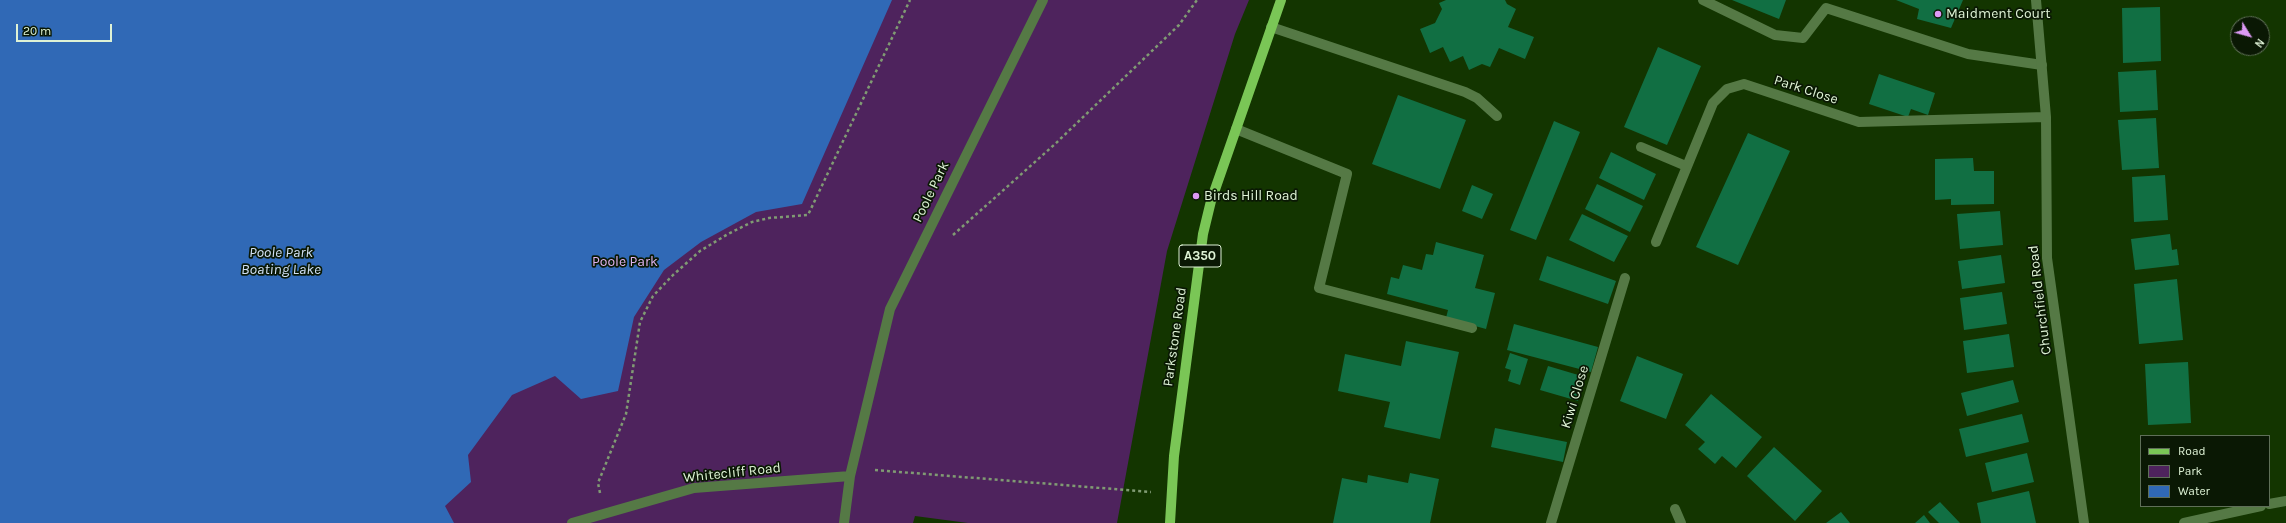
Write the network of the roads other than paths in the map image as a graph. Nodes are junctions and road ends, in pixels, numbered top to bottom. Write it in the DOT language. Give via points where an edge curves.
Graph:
graph roads {
  1 [pos="1043,0"];
  2 [pos="1281,0"];
  3 [pos="1703,0"];
  4 [pos="2036,0"];
  5 [pos="1271,27"];
  6 [pos="2042,65"];
  7 [pos="1496,116"];
  8 [pos="2046,117"];
  9 [pos="1236,129"];
  10 [pos="1641,147"];
  11 [pos="1686,166"];
  12 [pos="1656,242"];
  13 [pos="1625,278"];
  14 [pos="1472,328"];
  15 [pos="850,476"];
  16 [pos="2286,501"];
  17 [pos="2270,504"];
  18 [pos="2256,507"];
  19 [pos="1675,509"];
  20 [pos="572,523"];
  21 [pos="844,523"];
  22 [pos="1170,523"];
  23 [pos="1551,523"];
  24 [pos="1681,523"];
  25 [pos="2084,523"];
  26 [pos="2184,523"];
  1 -- 15 [label="street, Poole Park" via="890,309"];
  2 -- 5 [label="main road, Parkstone Road / A350"];
  3 -- 6 [label="street" via="1776,35 1803,38 1826,8 1968,54"];
  4 -- 6 [label="street, Churchfield Road"];
  5 -- 7 [label="street" via="1465,92 1477,98"];
  5 -- 9 [label="main road, Parkstone Road / A350"];
  6 -- 8 [label="street, Churchfield Road"];
  8 -- 11 [label="street, Park Close" via="1859,122 1744,84 1727,88 1713,103"];
  8 -- 25 [label="street, Churchfield Road" via="2047,258"];
  9 -- 14 [label="street" via="1347,174 1319,288"];
  9 -- 22 [label="main road, Parkstone Road / A350" via="1211,200 1203,234 1174,456"];
  10 -- 11 [label="street"];
  11 -- 12 [label="street, Park Close"];
  13 -- 23 [label="street, Kiwi Close"];
  15 -- 20 [label="street, Whitecliff Road" via="694,488"];
  15 -- 21 [label="street, Poole Park"];
  16 -- 17 [label="street"];
  18 -- 26 [label="street"];
  19 -- 24 [label="street"];
}
